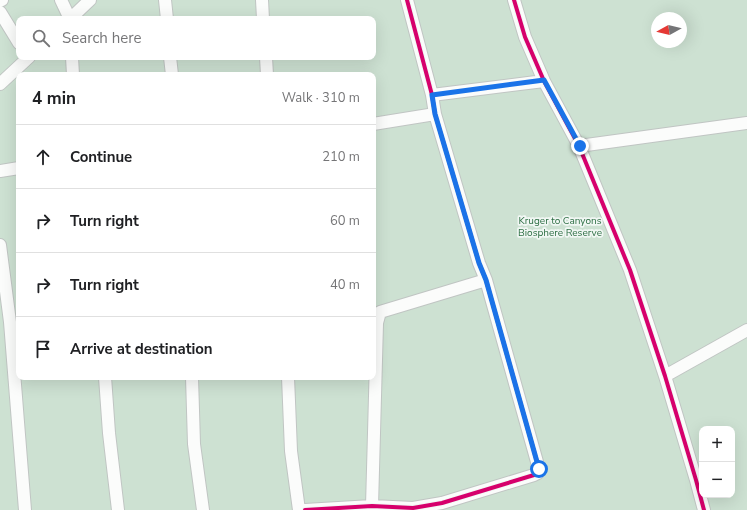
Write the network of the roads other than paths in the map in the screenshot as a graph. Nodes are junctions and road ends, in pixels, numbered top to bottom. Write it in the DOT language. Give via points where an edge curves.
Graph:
graph roads {
  1 [pos="61,0"];
  2 [pos="90,0"];
  3 [pos="165,0"];
  4 [pos="262,0"];
  5 [pos="407,0"];
  6 [pos="514,0"];
  7 [pos="0,12"];
  8 [pos="69,16"];
  9 [pos="73,16"];
  10 [pos="167,16"];
  11 [pos="263,16"];
  12 [pos="16,38"];
  13 [pos="25,60"];
  14 [pos="72,60"];
  15 [pos="170,60"];
  16 [pos="266,60"];
  17 [pos="73,72"];
  18 [pos="172,72"];
  19 [pos="267,72"];
  20 [pos="544,80"];
  21 [pos="0,84"];
  22 [pos="432,95"];
  23 [pos="435,114"];
  24 [pos="747,123"];
  25 [pos="376,124"];
  26 [pos="580,146"];
  27 [pos="16,168"];
  28 [pos="0,171"];
  29 [pos="0,245"];
  30 [pos="486,280"];
  31 [pos="747,330"];
  32 [pos="376,360"];
  33 [pos="665,376"];
  34 [pos="105,380"];
  35 [pos="192,380"];
  36 [pos="288,380"];
  37 [pos="375,380"];
  38 [pos="372,506"];
  39 [pos="25,510"];
  40 [pos="118,510"];
  41 [pos="203,510"];
  42 [pos="299,510"];
  43 [pos="305,510"];
  44 [pos="704,510"];
  1 -- 8 [label="street"];
  2 -- 9 [label="street"];
  3 -- 10 [label="street"];
  4 -- 11 [label="street"];
  5 -- 22 [label="street"];
  6 -- 20 [label="street" via="525,37"];
  7 -- 12 [label="street"];
  13 -- 21 [label="street"];
  14 -- 17 [label="street"];
  15 -- 18 [label="street"];
  16 -- 19 [label="street"];
  20 -- 22 [label="street"];
  20 -- 26 [label="street"];
  22 -- 23 [label="street"];
  23 -- 25 [label="street"];
  23 -- 30 [label="street"];
  24 -- 26 [label="street"];
  26 -- 33 [label="street" via="630,270"];
  27 -- 28 [label="street"];
  29 -- 39 [label="street" via="10,322"];
  30 -- 32 [label="street" via="380,312 377,323"];
  30 -- 38 [label="street" via="538,462 538,473 442,503 414,508"];
  31 -- 33 [label="street"];
  33 -- 44 [label="street"];
  34 -- 40 [label="street"];
  35 -- 41 [label="street" via="194,444"];
  36 -- 42 [label="street" via="291,451"];
  37 -- 38 [label="street"];
  38 -- 43 [label="street"];
}
